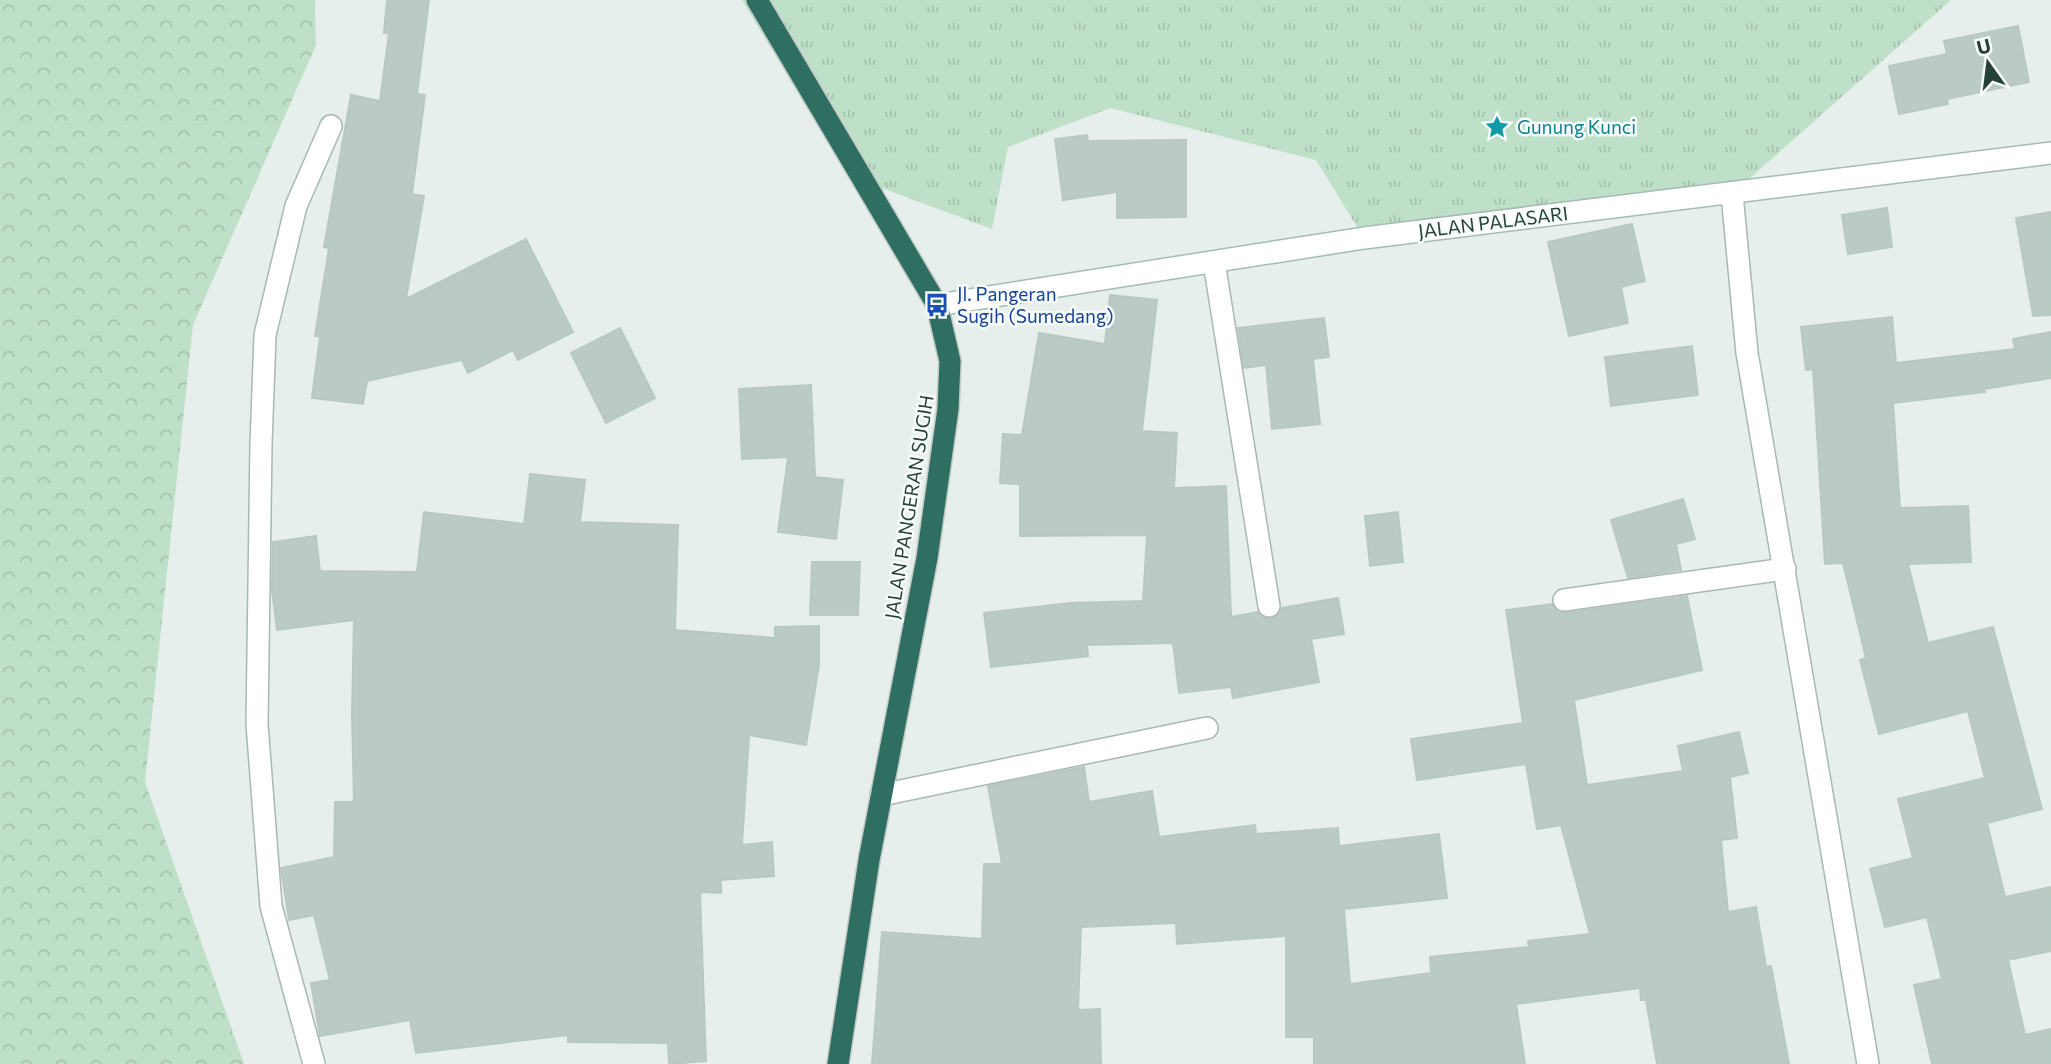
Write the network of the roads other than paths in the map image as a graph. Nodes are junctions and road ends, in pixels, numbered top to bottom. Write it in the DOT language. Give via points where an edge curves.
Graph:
graph roads {
  1 [pos="757,0"];
  2 [pos="331,127"];
  3 [pos="2051,153"];
  4 [pos="1732,194"];
  5 [pos="1214,262"];
  6 [pos="937,305"];
  7 [pos="1784,569"];
  8 [pos="1564,600"];
  9 [pos="1269,606"];
  10 [pos="1207,729"];
  11 [pos="881,795"];
  12 [pos="314,1064"];
  13 [pos="838,1064"];
  14 [pos="1868,1064"];
  1 -- 6 [label="highway, JALAN PANGERAN SUGIH"];
  2 -- 12 [label="street" via="296,206 265,335 261,444 257,724 271,906"];
  3 -- 4 [label="street, JALAN PALASARI"];
  4 -- 5 [label="street, JALAN PALASARI" via="1364,238"];
  4 -- 7 [label="street" via="1747,353"];
  5 -- 6 [label="street, JALAN PALASARI"];
  5 -- 9 [label="street"];
  6 -- 11 [label="highway, JALAN PANGERAN SUGIH" via="950,361 948,409 927,558"];
  7 -- 8 [label="street"];
  7 -- 14 [label="street"];
  10 -- 11 [label="street"];
  11 -- 13 [label="highway, JALAN PANGERAN SUGIH"];
}
